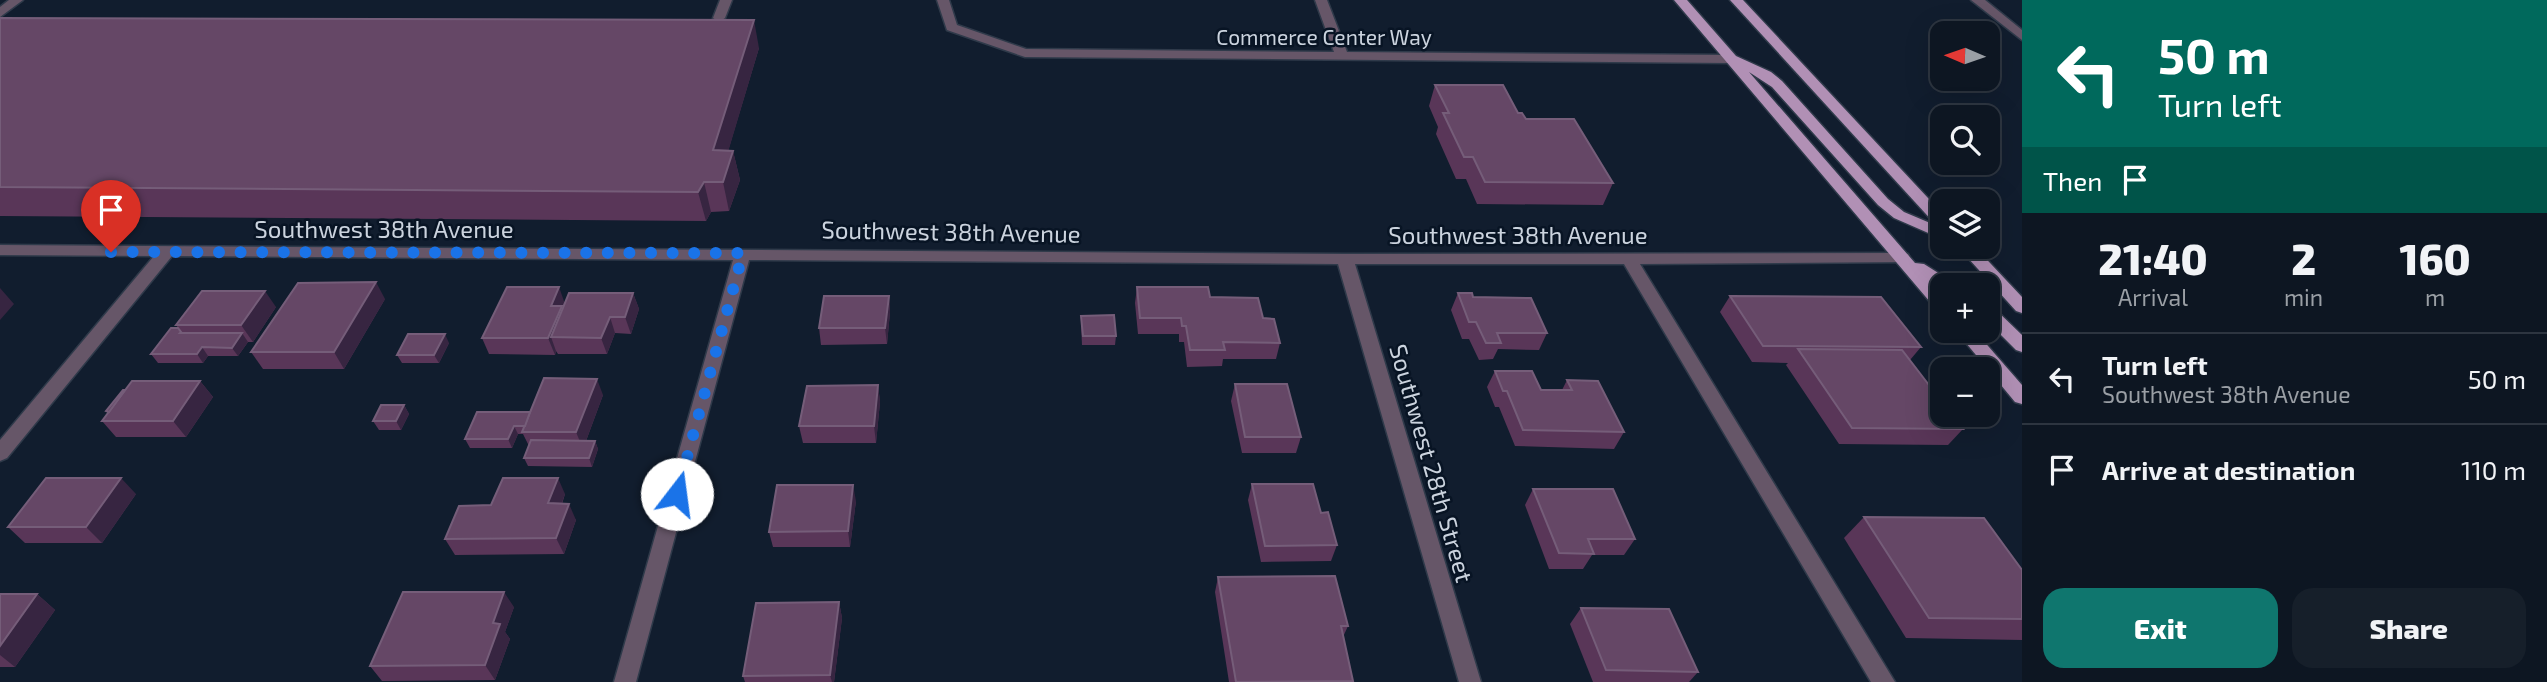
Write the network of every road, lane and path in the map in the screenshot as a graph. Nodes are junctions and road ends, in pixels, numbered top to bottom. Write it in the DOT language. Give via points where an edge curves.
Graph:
graph roads {
  1 [pos="17,0"];
  2 [pos="726,0"];
  3 [pos="943,0"];
  4 [pos="1321,0"];
  5 [pos="1680,0"];
  6 [pos="1736,0"];
  7 [pos="1977,0"];
  8 [pos="0,13"];
  9 [pos="719,18"];
  10 [pos="2022,36"];
  11 [pos="1342,56"];
  12 [pos="1730,59"];
  13 [pos="1930,209"];
  14 [pos="1930,229"];
  15 [pos="0,250"];
  16 [pos="166,253"];
  17 [pos="743,253"];
  18 [pos="1902,258"];
  19 [pos="1345,259"];
  20 [pos="1629,259"];
  21 [pos="1977,259"];
  22 [pos="1930,276"];
  23 [pos="1930,291"];
  24 [pos="2022,307"];
  25 [pos="2000,321"];
  26 [pos="1975,343"];
  27 [pos="2022,346"];
  28 [pos="2022,397"];
  29 [pos="0,453"];
  30 [pos="625,682"];
  31 [pos="1470,682"];
  32 [pos="1884,682"];
  1 -- 8 [label="street"];
  2 -- 9 [label="street"];
  3 -- 11 [label="street, Commerce Center Way" via="951,27 1025,53"];
  4 -- 11 [label="street"];
  5 -- 12 [label="main road"];
  6 -- 13 [label="main road"];
  7 -- 10 [label="street"];
  11 -- 12 [label="street, Commerce Center Way"];
  12 -- 14 [label="main road" via="1777,84 1883,202"];
  12 -- 18 [label="main road"];
  15 -- 16 [label="street, Southwest 38th Avenue"];
  16 -- 17 [label="street, Southwest 38th Avenue"];
  16 -- 29 [label="street"];
  17 -- 19 [label="street, Southwest 38th Avenue"];
  17 -- 30 [label="street"];
  18 -- 20 [label="street, Southwest 38th Avenue"];
  18 -- 22 [label="main road"];
  18 -- 23 [label="main road"];
  19 -- 20 [label="street, Southwest 38th Avenue"];
  19 -- 31 [label="street, Southwest 28th Street"];
  20 -- 32 [label="street"];
  21 -- 24 [label="main road"];
  25 -- 27 [label="main road"];
  26 -- 28 [label="main road"];
}
